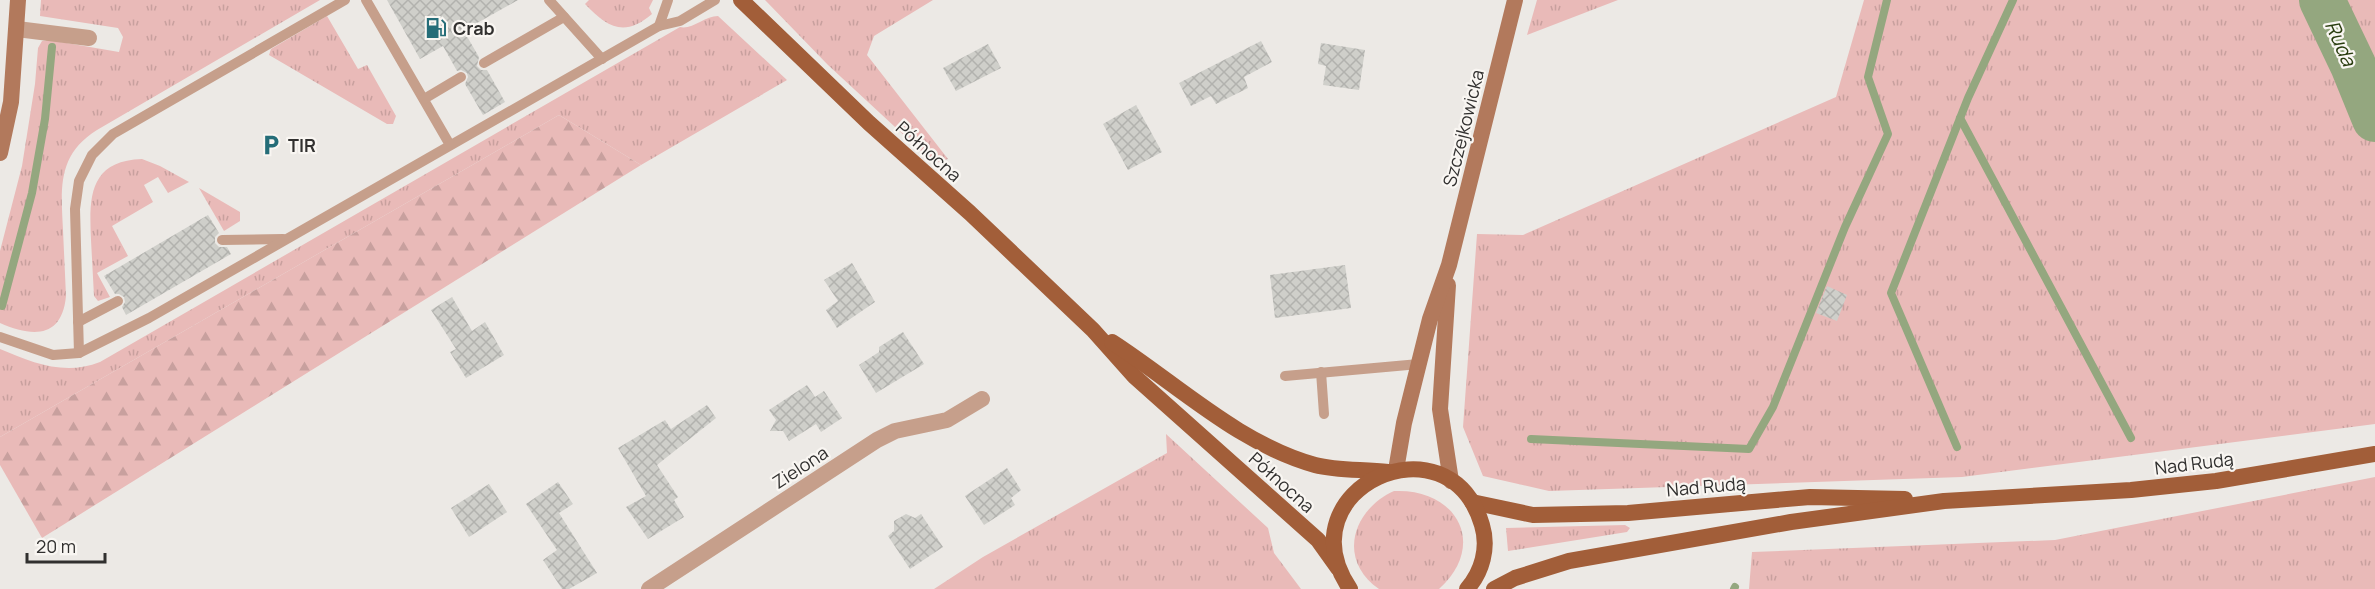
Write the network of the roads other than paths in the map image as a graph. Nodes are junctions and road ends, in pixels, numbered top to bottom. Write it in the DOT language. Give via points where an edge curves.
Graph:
graph roads {
  1 [pos="18,0"];
  2 [pos="345,0"];
  3 [pos="366,0"];
  4 [pos="549,0"];
  5 [pos="668,0"];
  6 [pos="715,0"];
  7 [pos="741,0"];
  8 [pos="1515,0"];
  9 [pos="564,17"];
  10 [pos="659,26"];
  11 [pos="17,29"];
  12 [pos="89,38"];
  13 [pos="602,58"];
  14 [pos="484,63"];
  15 [pos="460,77"];
  16 [pos="424,99"];
  17 [pos="450,145"];
  18 [pos="0,153"];
  19 [pos="286,239"];
  20 [pos="222,240"];
  21 [pos="1449,265"];
  22 [pos="118,301"];
  23 [pos="78,322"];
  24 [pos="1093,330"];
  25 [pos="0,337"];
  26 [pos="79,353"];
  27 [pos="1419,364"];
  28 [pos="1321,372"];
  29 [pos="1285,376"];
  30 [pos="982,399"];
  31 [pos="1324,414"];
  32 [pos="2375,454"];
  33 [pos="1392,471"];
  34 [pos="1450,481"];
  35 [pos="1944,501"];
  36 [pos="1472,502"];
  37 [pos="1338,568"];
  38 [pos="649,589"];
  39 [pos="1350,589"];
  40 [pos="1467,589"];
  41 [pos="1494,589"];
  1 -- 11 [label="main road"];
  2 -- 23 [label="lane" via="113,134 92,155 79,181 75,209"];
  3 -- 16 [label="lane"];
  4 -- 9 [label="lane"];
  5 -- 10 [label="lane"];
  6 -- 10 [label="lane" via="680,21"];
  7 -- 24 [label="main road, Północna"];
  8 -- 21 [label="main road, Szczejkowicka"];
  9 -- 13 [label="lane"];
  9 -- 14 [label="lane"];
  10 -- 13 [label="lane"];
  11 -- 12 [label="street"];
  11 -- 18 [label="main road" via="11,102"];
  13 -- 17 [label="lane"];
  15 -- 16 [label="lane"];
  16 -- 17 [label="lane"];
  17 -- 19 [label="lane"];
  19 -- 20 [label="lane"];
  19 -- 26 [label="lane" via="149,318"];
  21 -- 27 [label="main road, Szczejkowicka"];
  21 -- 34 [label="main road, Szczejkowicka" via="1440,409"];
  22 -- 23 [label="lane"];
  23 -- 26 [label="lane"];
  24 -- 33 [label="main road, Północna" via="1264,444 1314,465"];
  24 -- 37 [label="main road, Północna" via="1134,376 1318,540"];
  25 -- 26 [label="lane" via="53,355"];
  27 -- 28 [label="lane"];
  27 -- 33 [label="main road, Szczejkowicka"];
  28 -- 29 [label="lane"];
  28 -- 31 [label="lane"];
  30 -- 38 [label="street, Zielona" via="947,420 895,430 877,440"];
  32 -- 35 [label="main road, Nad Rudą" via="2205,482"];
  33 -- 34 [label="main road, Północna" via="1426,471"];
  33 -- 37 [label="main road" via="1360,487 1342,511 1335,539"];
  34 -- 36 [label="main road"];
  35 -- 36 [label="main road, Nad Rudą" via="1810,497 1628,513 1533,515"];
  35 -- 41 [label="main road, Nad Rudą" via="1791,522 1569,561"];
  36 -- 40 [label="main road" via="1483,528 1484,546 1479,572"];
  37 -- 39 [label="main road, Północna"];
}
